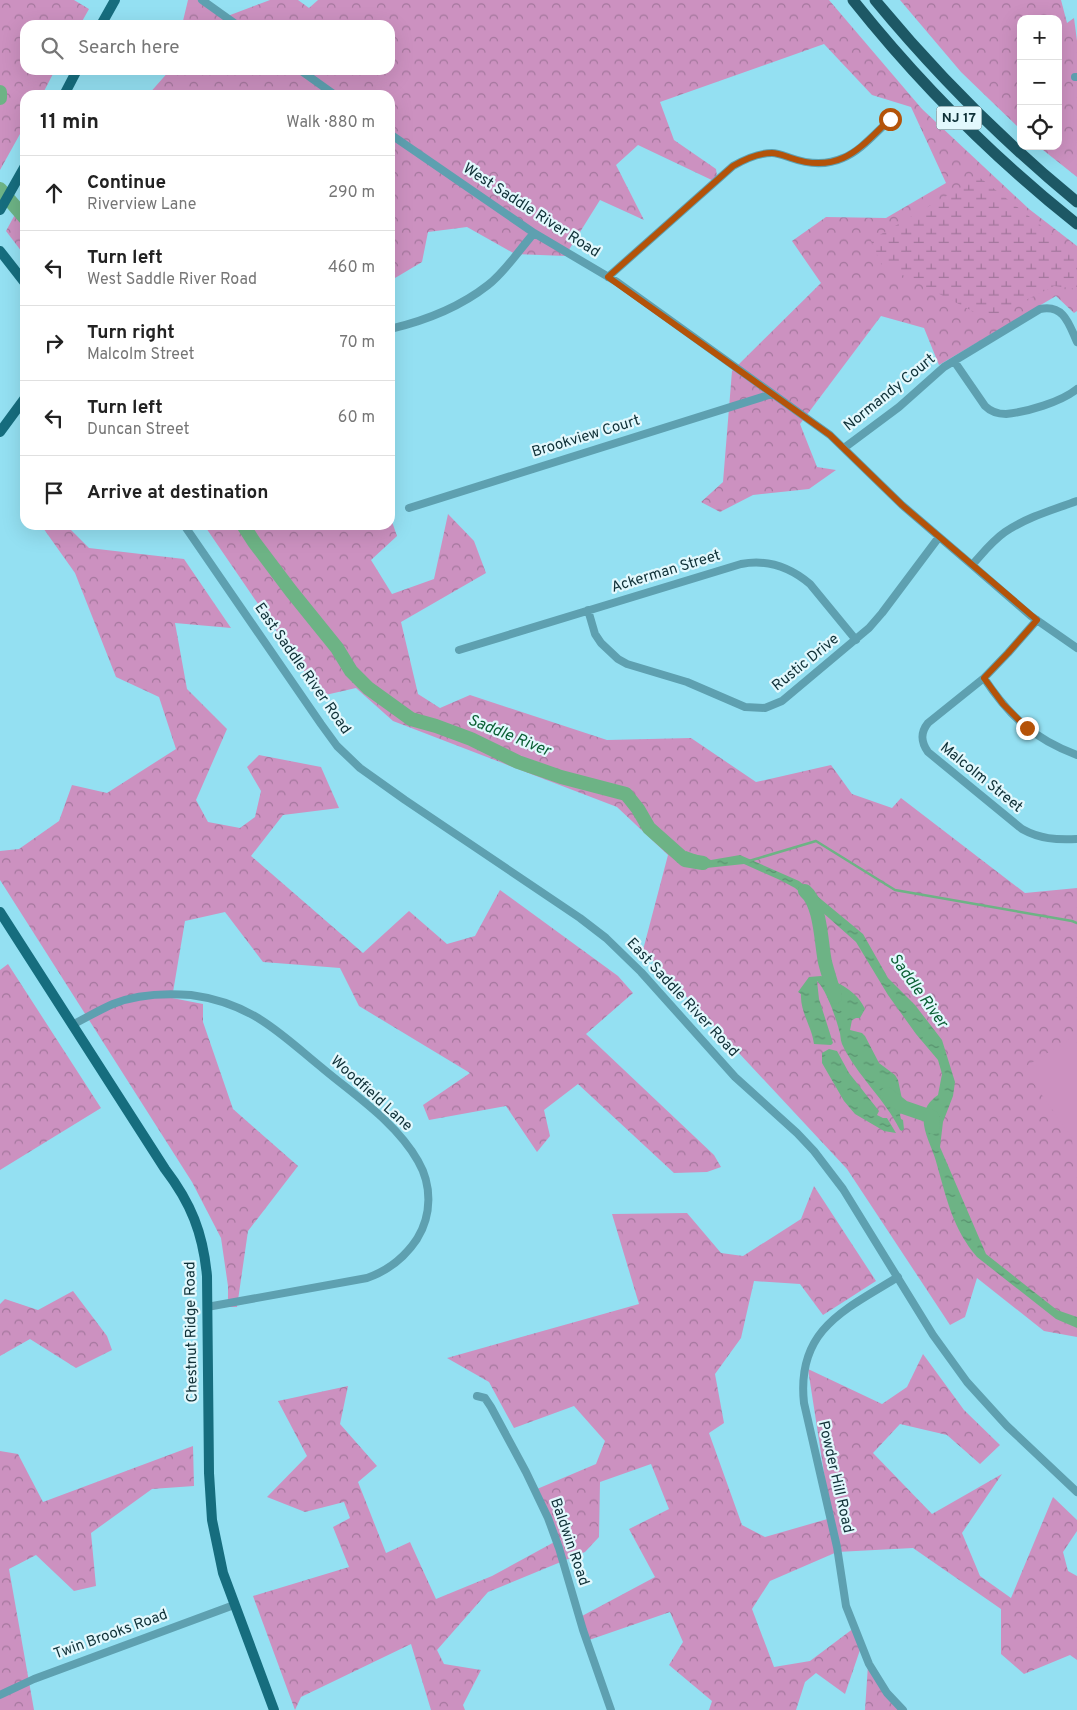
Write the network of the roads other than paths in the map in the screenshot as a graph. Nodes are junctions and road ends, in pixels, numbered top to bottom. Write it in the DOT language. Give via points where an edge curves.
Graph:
graph roads {
  1 [pos="115,0"];
  2 [pos="202,0"];
  3 [pos="853,0"];
  4 [pos="875,0"];
  5 [pos="104,20"];
  6 [pos="230,20"];
  7 [pos="74,75"];
  8 [pos="307,75"];
  9 [pos="67,90"];
  10 [pos="328,90"];
  11 [pos="890,119"];
  12 [pos="395,137"];
  13 [pos="20,175"];
  14 [pos="1077,202"];
  15 [pos="0,210"];
  16 [pos="1077,224"];
  17 [pos="534,233"];
  18 [pos="0,251"];
  19 [pos="20,277"];
  20 [pos="608,277"];
  21 [pos="395,328"];
  22 [pos="1077,342"];
  23 [pos="954,361"];
  24 [pos="1077,389"];
  25 [pos="772,394"];
  26 [pos="20,405"];
  27 [pos="0,432"];
  28 [pos="844,448"];
  29 [pos="1077,501"];
  30 [pos="409,508"];
  31 [pos="187,530"];
  32 [pos="939,537"];
  33 [pos="972,565"];
  34 [pos="588,610"];
  35 [pos="1037,620"];
  36 [pos="856,640"];
  37 [pos="1077,648"];
  38 [pos="459,650"];
  39 [pos="984,678"];
  40 [pos="1077,755"];
  41 [pos="1077,839"];
  42 [pos="0,912"];
  43 [pos="72,1024"];
  44 [pos="898,1277"];
  45 [pos="207,1307"];
  46 [pos="477,1396"];
  47 [pos="1077,1492"];
  48 [pos="234,1605"];
  49 [pos="0,1695"];
  50 [pos="274,1710"];
  51 [pos="611,1710"];
  52 [pos="904,1710"];
  1 -- 5 [label="main road"];
  2 -- 6 [label="street"];
  3 -- 16 [label="highway, NJ 17" via="957,117"];
  4 -- 14 [label="highway, NJ 17" via="974,110"];
  7 -- 9 [label="main road"];
  8 -- 10 [label="street"];
  11 -- 20 [label="street" via="855,151 826,164 803,162 774,153 742,160"];
  12 -- 17 [label="street, West Saddle River Road"];
  13 -- 15 [label="main road"];
  17 -- 20 [label="street, West Saddle River Road"];
  17 -- 21 [label="street" via="490,284 450,308"];
  18 -- 19 [label="main road"];
  20 -- 25 [label="street, West Saddle River Road"];
  22 -- 23 [label="street, Normandy Court" via="1064,315 1047,307"];
  23 -- 24 [label="street, Normandy Court" via="990,411 1005,414 1036,407"];
  23 -- 28 [label="street, Normandy Court"];
  25 -- 28 [label="street, West Saddle River Road"];
  25 -- 30 [label="street, Brookview Court"];
  26 -- 27 [label="main road"];
  28 -- 32 [label="street, West Saddle River Road"];
  29 -- 33 [label="street" via="1018,524 990,545"];
  31 -- 44 [label="street, East Saddle River Road" via="340,749 360,768 405,800 572,912 624,955 735,1077 814,1151 843,1189"];
  32 -- 33 [label="street, West Saddle River Road"];
  32 -- 36 [label="street, Rustic Drive" via="882,613"];
  33 -- 35 [label="street, West Saddle River Road"];
  34 -- 36 [label="street, Ackerman Street" via="741,564 770,563 792,570 810,584"];
  34 -- 36 [label="street, Rustic Drive" via="595,634 618,659 687,682 745,707 774,705 782,701"];
  34 -- 38 [label="street, Ackerman Street"];
  35 -- 37 [label="street, West Saddle River Road"];
  35 -- 39 [label="street, Malcolm Street"];
  39 -- 40 [label="street" via="1003,704 1027,728 1043,740"];
  39 -- 41 [label="street, Malcolm Street" via="928,723 922,734 924,747 1022,829 1051,840"];
  42 -- 43 [label="main road, Chestnut Ridge Road"];
  43 -- 45 [label="main road, Chestnut Ridge Road" via="188,1203 196,1220 205,1257"];
  43 -- 45 [label="street, Woodfield Lane" via="114,1004 156,995 192,996 238,1008 272,1027 379,1115 419,1162 428,1184 426,1223 413,1244 379,1274"];
  44 -- 47 [label="street, East Saddle River Road" via="933,1335 967,1382 1007,1426"];
  44 -- 52 [label="street, Powder Hill Road" via="838,1314 828,1324 811,1349 805,1365 802,1391 837,1547 846,1606 869,1664 887,1693"];
  45 -- 48 [label="main road, Chestnut Ridge Road" via="210,1493 217,1546"];
  46 -- 51 [label="street, Baldwin Road" via="485,1398 491,1407 548,1518"];
  48 -- 49 [label="street, Twin Brooks Road" via="34,1679"];
  48 -- 50 [label="main road, Chestnut Ridge Road"];
}
